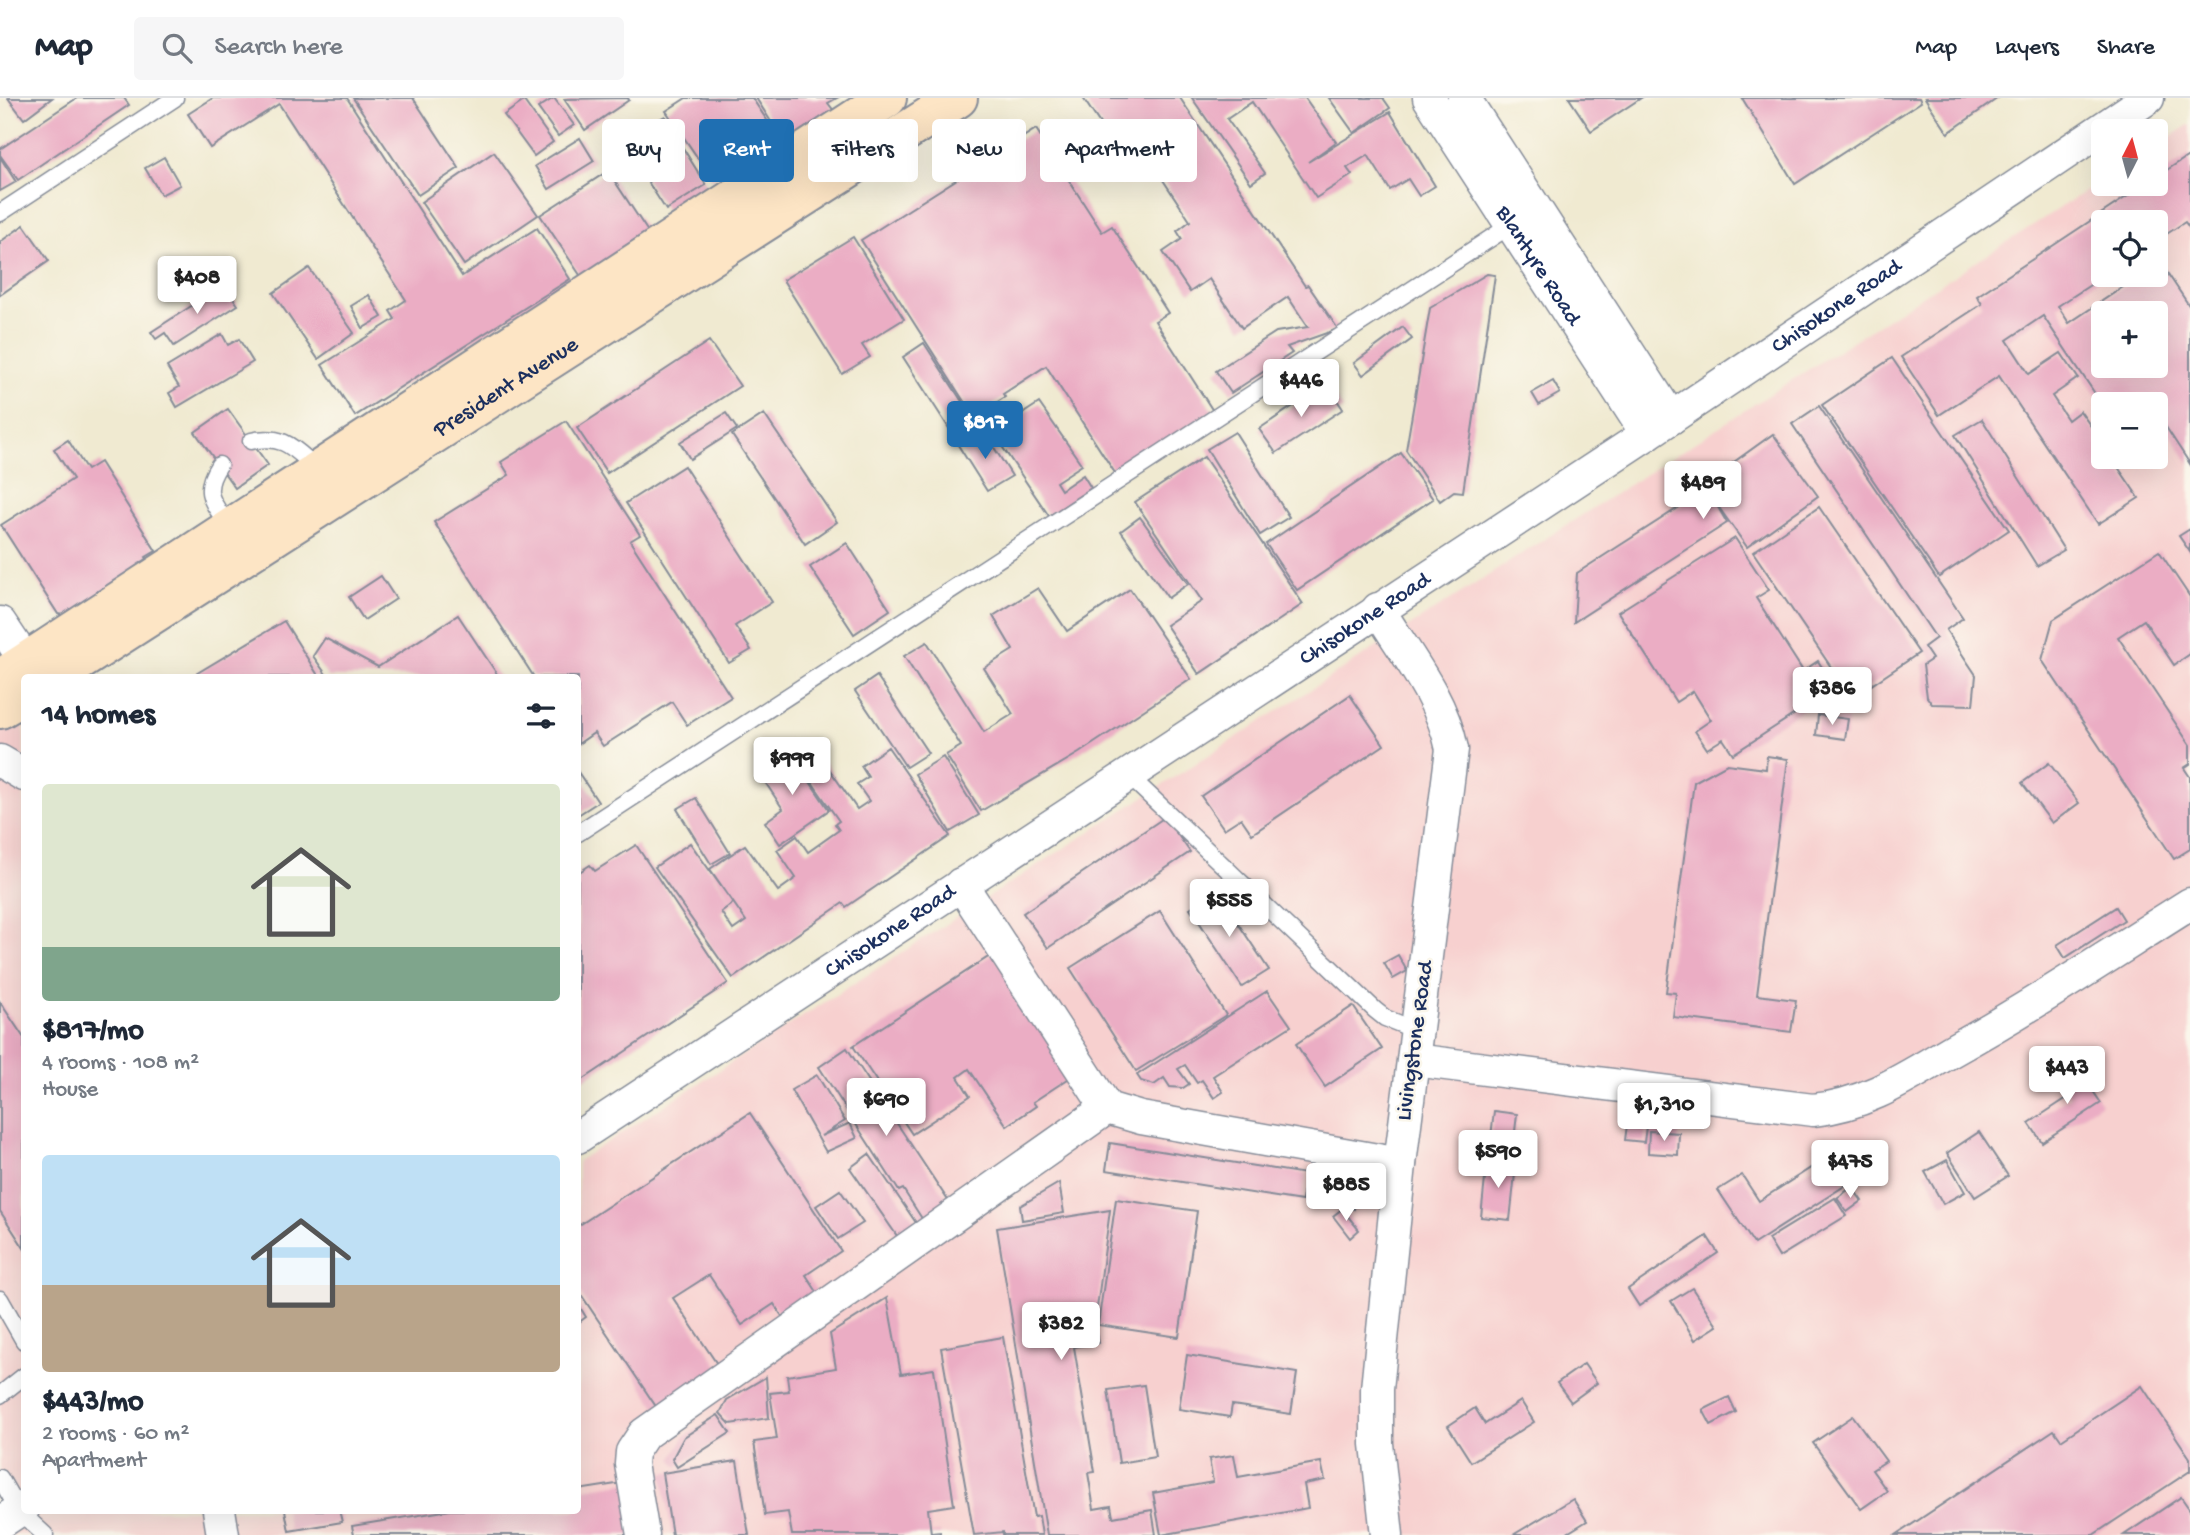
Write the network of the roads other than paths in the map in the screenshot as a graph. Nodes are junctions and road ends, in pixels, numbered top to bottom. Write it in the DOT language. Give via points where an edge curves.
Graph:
graph roads {
  1 [pos="176,98"];
  2 [pos="887,98"];
  3 [pos="958,98"];
  4 [pos="1429,98"];
  5 [pos="1464,98"];
  6 [pos="2148,98"];
  7 [pos="0,213"];
  8 [pos="1511,225"];
  9 [pos="1659,426"];
  10 [pos="251,441"];
  11 [pos="219,465"];
  12 [pos="319,471"];
  13 [pos="238,542"];
  14 [pos="1378,609"];
  15 [pos="0,623"];
  16 [pos="26,674"];
  17 [pos="34,674"];
  18 [pos="21,686"];
  19 [pos="0,709"];
  20 [pos="0,761"];
  21 [pos="21,773"];
  22 [pos="1128,775"];
  23 [pos="581,831"];
  24 [pos="961,884"];
  25 [pos="2190,904"];
  26 [pos="1416,1046"];
  27 [pos="1107,1108"];
  28 [pos="581,1136"];
  29 [pos="1400,1164"];
  30 [pos="0,1299"];
  31 [pos="21,1336"];
  32 [pos="21,1378"];
  33 [pos="0,1395"];
  34 [pos="0,1478"];
  35 [pos="14,1514"];
  36 [pos="220,1514"];
  37 [pos="45,1535"];
  38 [pos="223,1535"];
  39 [pos="643,1535"];
  40 [pos="1387,1535"];
  1 -- 7 [label="lane"];
  2 -- 12 [label="main road, President Avenue"];
  3 -- 13 [label="main road, President Avenue"];
  4 -- 8 [label="street, Blantyre Road"];
  5 -- 9 [label="street, Blantyre Road"];
  6 -- 9 [label="street, Chisokone Road"];
  8 -- 9 [label="street, Blantyre Road"];
  8 -- 23 [label="lane"];
  9 -- 14 [label="street, Chisokone Road"];
  10 -- 12 [label="lane" via="270,437 287,443"];
  11 -- 13 [label="lane" via="208,481 210,495"];
  12 -- 13 [label="main road, President Avenue"];
  13 -- 17 [label="main road, President Avenue"];
  14 -- 22 [label="street, Chisokone Road"];
  14 -- 26 [label="street, Livingstone Road" via="1437,706 1452,750"];
  15 -- 16 [label="street"];
  18 -- 19 [label="main road, President Avenue"];
  20 -- 21 [label="street"];
  22 -- 24 [label="street, Chisokone Road"];
  22 -- 26 [label="lane"];
  24 -- 27 [label="street"];
  24 -- 28 [label="street, Chisokone Road"];
  25 -- 26 [label="street" via="1983,1034 1871,1097 1842,1107 1813,1110"];
  26 -- 29 [label="street, Livingstone Road"];
  27 -- 29 [label="street"];
  27 -- 39 [label="street" via="644,1434 632,1452 631,1464"];
  29 -- 40 [label="street, Livingstone Road" via="1375,1417"];
  30 -- 31 [label="lane"];
  32 -- 33 [label="lane"];
  34 -- 35 [label="lane"];
  35 -- 37 [label="lane"];
  36 -- 38 [label="street"];
}
